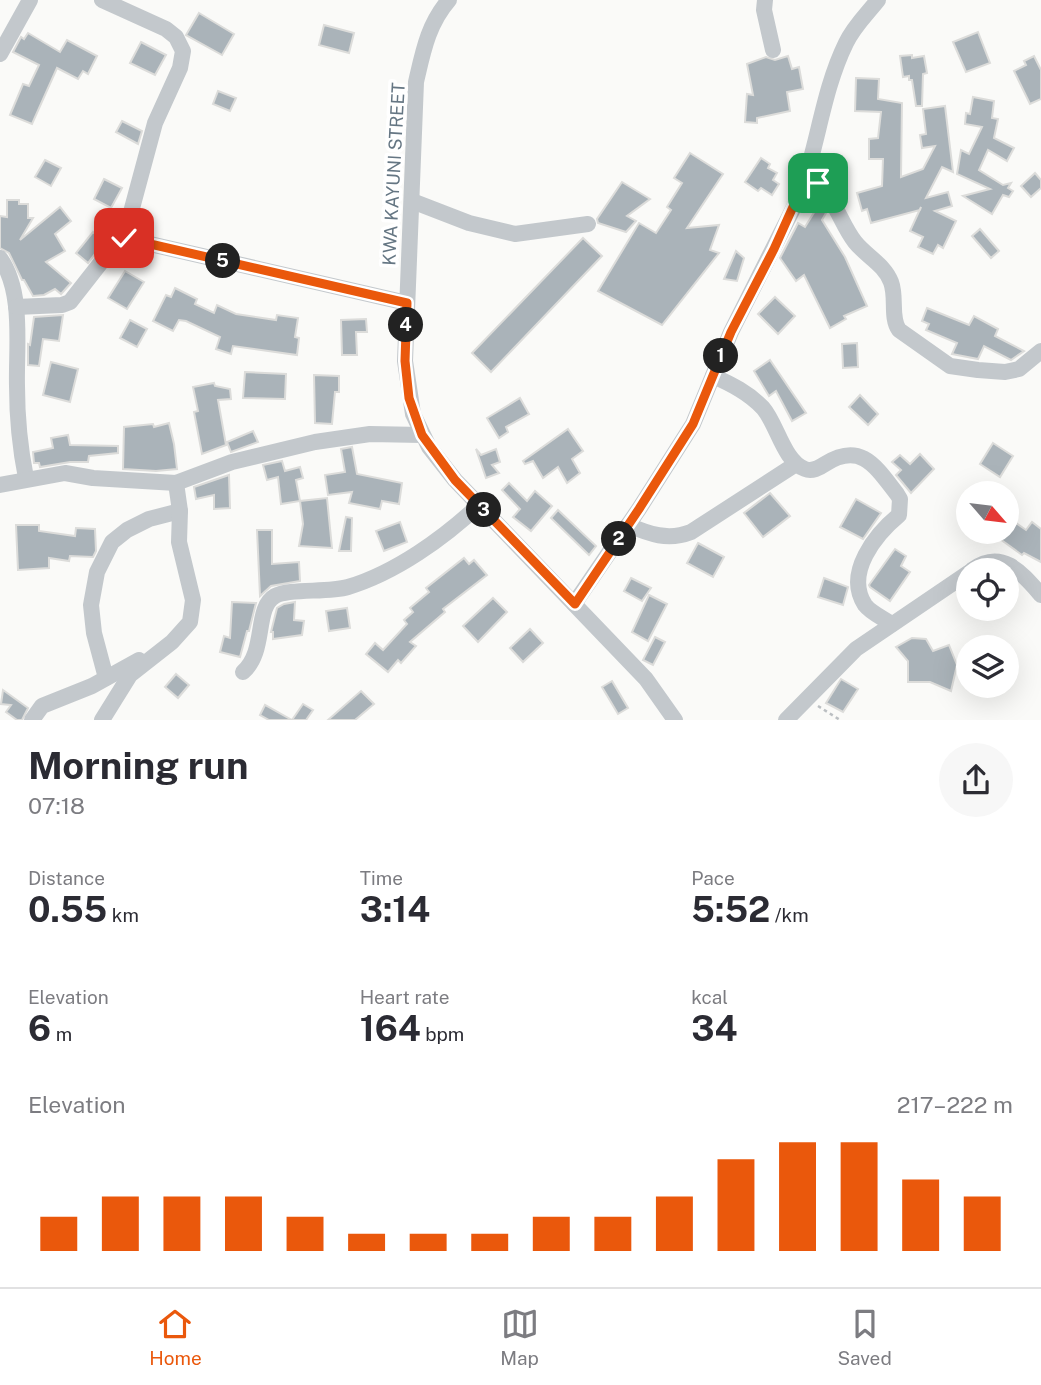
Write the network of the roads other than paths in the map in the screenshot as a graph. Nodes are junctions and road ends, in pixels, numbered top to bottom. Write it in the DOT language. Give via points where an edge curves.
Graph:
graph roads {
  1 [pos="30,0"];
  2 [pos="102,0"];
  3 [pos="765,0"];
  4 [pos="878,0"];
  5 [pos="441,3"];
  6 [pos="773,50"];
  7 [pos="0,54"];
  8 [pos="806,178"];
  9 [pos="412,201"];
  10 [pos="588,224"];
  11 [pos="124,238"];
  12 [pos="0,258"];
  13 [pos="407,303"];
  14 [pos="16,307"];
  15 [pos="1041,351"];
  16 [pos="713,376"];
  17 [pos="422,435"];
  18 [pos="796,464"];
  19 [pos="26,478"];
  20 [pos="176,483"];
  21 [pos="0,485"];
  22 [pos="479,505"];
  23 [pos="180,511"];
  24 [pos="628,525"];
  25 [pos="1019,572"];
  26 [pos="956,582"];
  27 [pos="1041,595"];
  28 [pos="575,604"];
  29 [pos="892,624"];
  30 [pos="151,657"];
  31 [pos="243,672"];
  32 [pos="106,678"];
  33 [pos="32,720"];
  34 [pos="102,720"];
  35 [pos="675,720"];
  36 [pos="786,720"];
  1 -- 7 [label="street"];
  2 -- 11 [label="street" via="166,29 183,51 155,123"];
  3 -- 6 [label="street"];
  4 -- 8 [label="street" via="846,42 825,99"];
  5 -- 9 [label="street, KWA KAYUNI STREET" via="425,39 416,82"];
  8 -- 15 [label="street" via="826,192 854,241 885,270 895,296 899,330 950,366 970,369 1019,369"];
  8 -- 16 [label="street"];
  9 -- 10 [label="street" via="469,223 515,234"];
  9 -- 13 [label="street, KWA KAYUNI STREET"];
  11 -- 13 [label="street"];
  11 -- 14 [label="street" via="70,302"];
  12 -- 14 [label="street"];
  13 -- 17 [label="street, KWA KAYUNI STREET" via="409,398"];
  14 -- 19 [label="street" via="20,449"];
  16 -- 18 [label="street" via="763,409"];
  16 -- 24 [label="street" via="693,424"];
  17 -- 20 [label="street" via="370,434 315,442 232,462"];
  17 -- 22 [label="street, KWA KAYUNI STREET"];
  18 -- 24 [label="street" via="680,536 656,535"];
  18 -- 29 [label="street" via="812,470 844,456 863,456 897,494 899,515 869,546 860,581 865,604"];
  19 -- 20 [label="street" via="65,473"];
  19 -- 21 [label="street"];
  20 -- 23 [label="street"];
  22 -- 28 [label="street, KWA KAYUNI STREET"];
  22 -- 31 [label="street" via="432,544 381,573 324,592 275,596 262,618 252,664"];
  23 -- 30 [label="street" via="179,542 192,613 184,631"];
  23 -- 32 [label="street" via="127,530 112,542 97,572 91,605"];
  24 -- 28 [label="street"];
  25 -- 27 [label="street"];
  26 -- 29 [label="street"];
  28 -- 35 [label="street, KWA KAYUNI STREET" via="646,679"];
  29 -- 36 [label="street" via="856,649"];
  30 -- 32 [label="street"];
  30 -- 34 [label="street" via="130,675"];
  32 -- 33 [label="street" via="42,706"];
}
